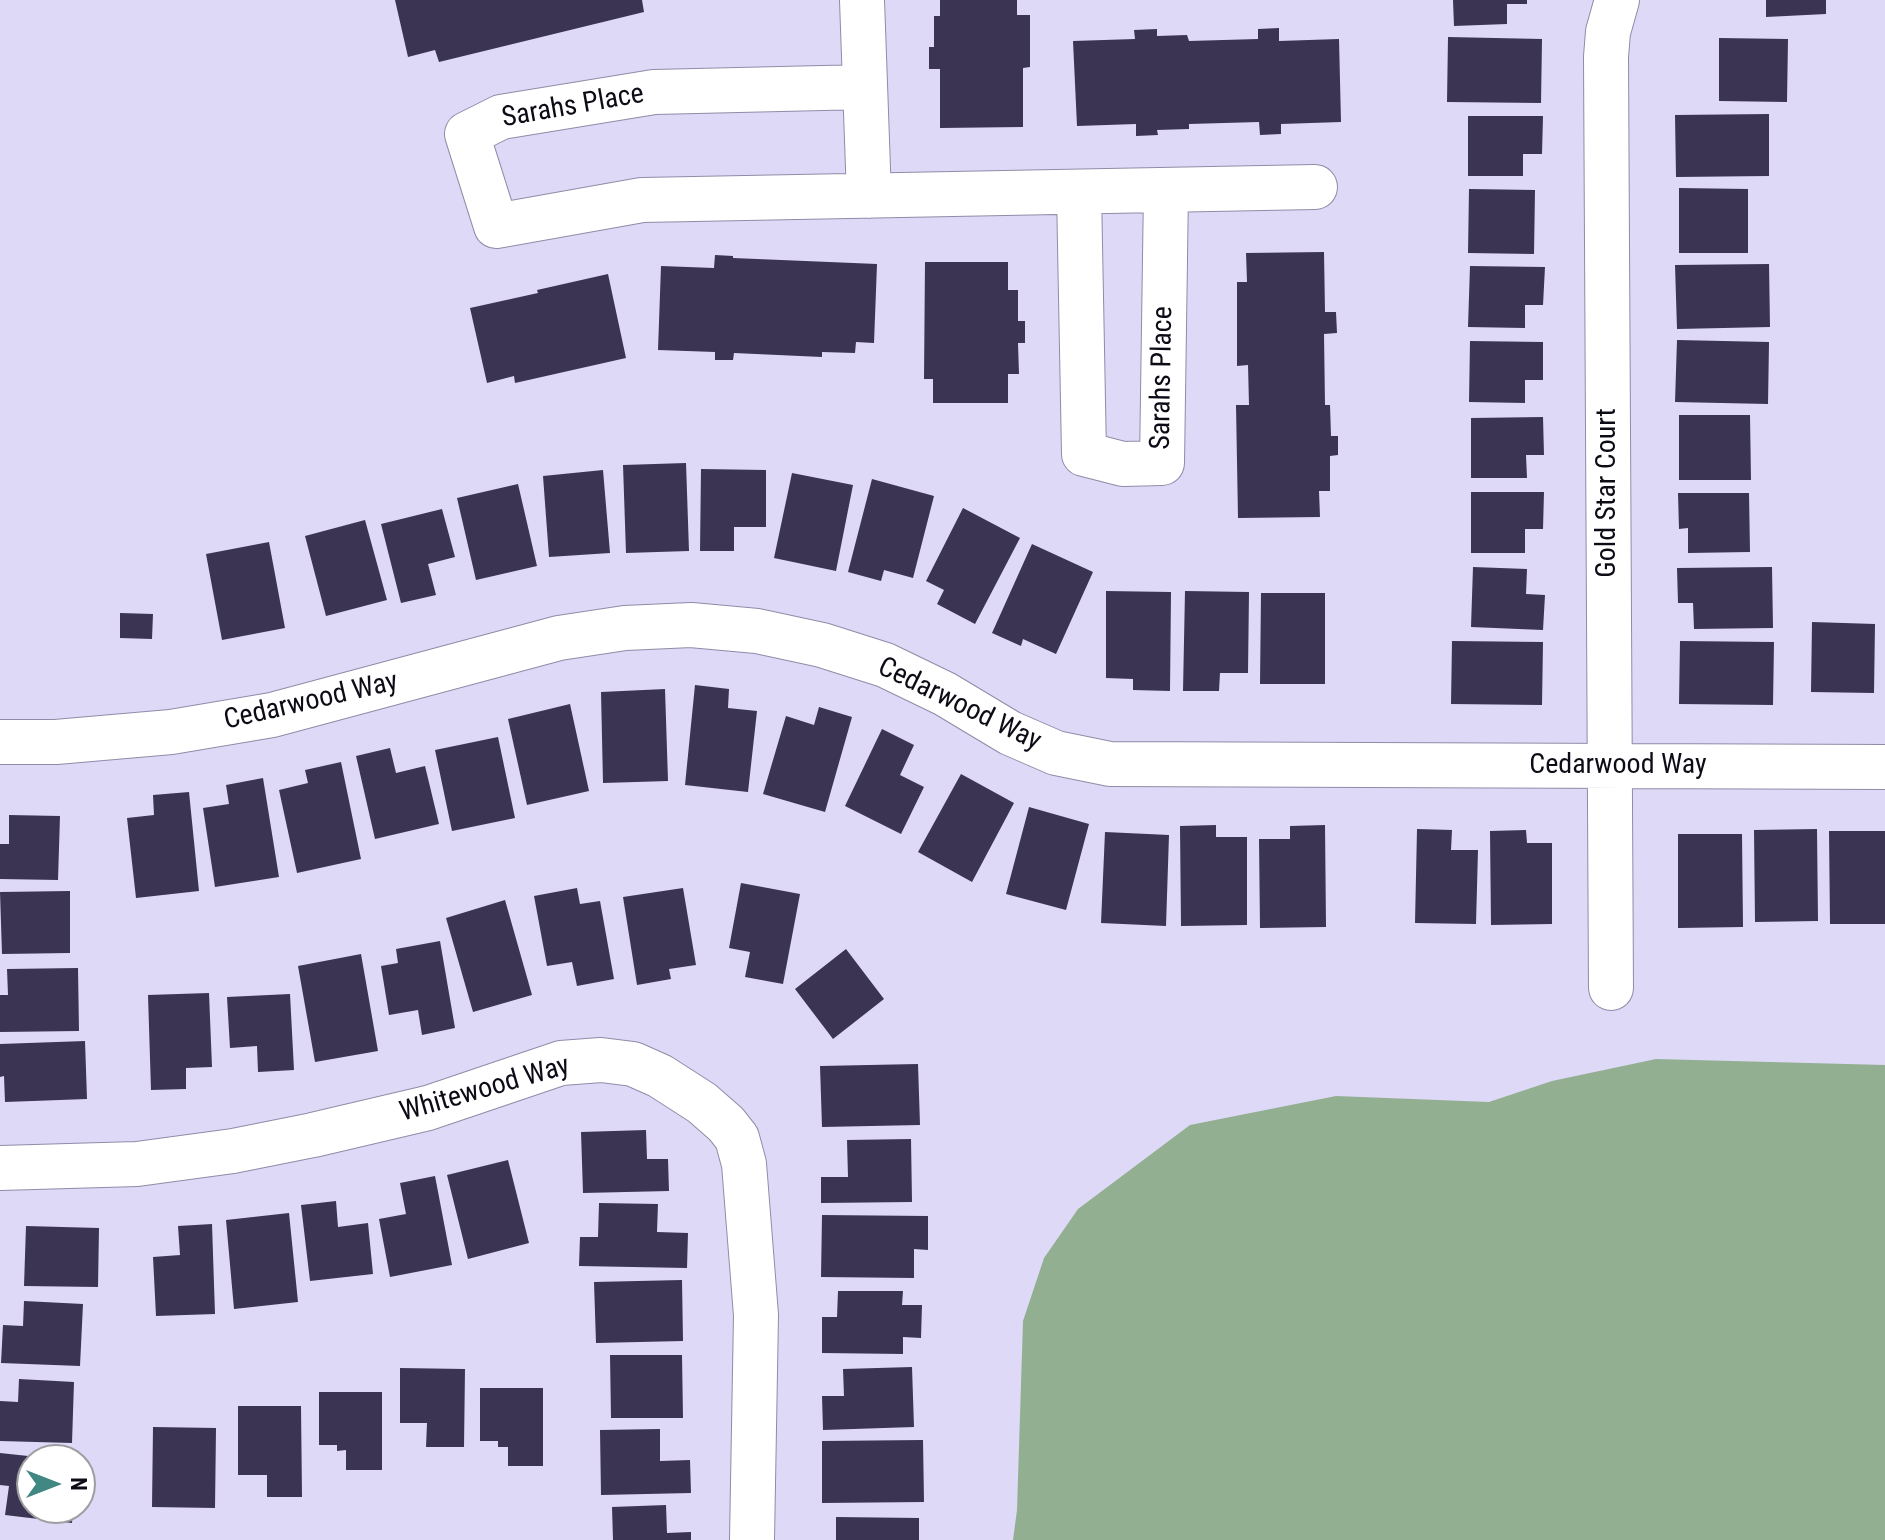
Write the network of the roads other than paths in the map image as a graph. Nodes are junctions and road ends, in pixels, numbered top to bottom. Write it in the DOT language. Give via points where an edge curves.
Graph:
graph roads {
  1 [pos="862,0"];
  2 [pos="1617,0"];
  3 [pos="865,87"];
  4 [pos="1315,187"];
  5 [pos="1166,190"];
  6 [pos="1079,192"];
  7 [pos="869,196"];
  8 [pos="0,742"];
  9 [pos="1610,766"];
  10 [pos="1885,767"];
  11 [pos="1611,988"];
  12 [pos="0,1168"];
  13 [pos="752,1540"];
  1 -- 3 [label="street"];
  2 -- 9 [label="street, Gold Star Court" via="1606,57"];
  3 -- 7 [label="street"];
  3 -- 7 [label="street, Sarahs Place" via="654,92 501,117 467,134 496,226 642,200"];
  4 -- 5 [label="street, Sarahs Place"];
  5 -- 6 [label="street, Sarahs Place"];
  5 -- 6 [label="street, Sarahs Place" via="1162,463 1123,464 1084,454"];
  6 -- 7 [label="street, Sarahs Place"];
  8 -- 9 [label="street, Cedarwood Way" via="171,732 272,715 559,638 691,625 770,634 885,665 1010,733 1056,753 1110,764"];
  9 -- 10 [label="street, Cedarwood Way"];
  9 -- 11 [label="street, Gold Star Court"];
  12 -- 13 [label="street, Whitewood Way" via="137,1164 233,1151 428,1108 561,1063 633,1064 660,1076 726,1124 737,1138 744,1164 756,1315"];
}
